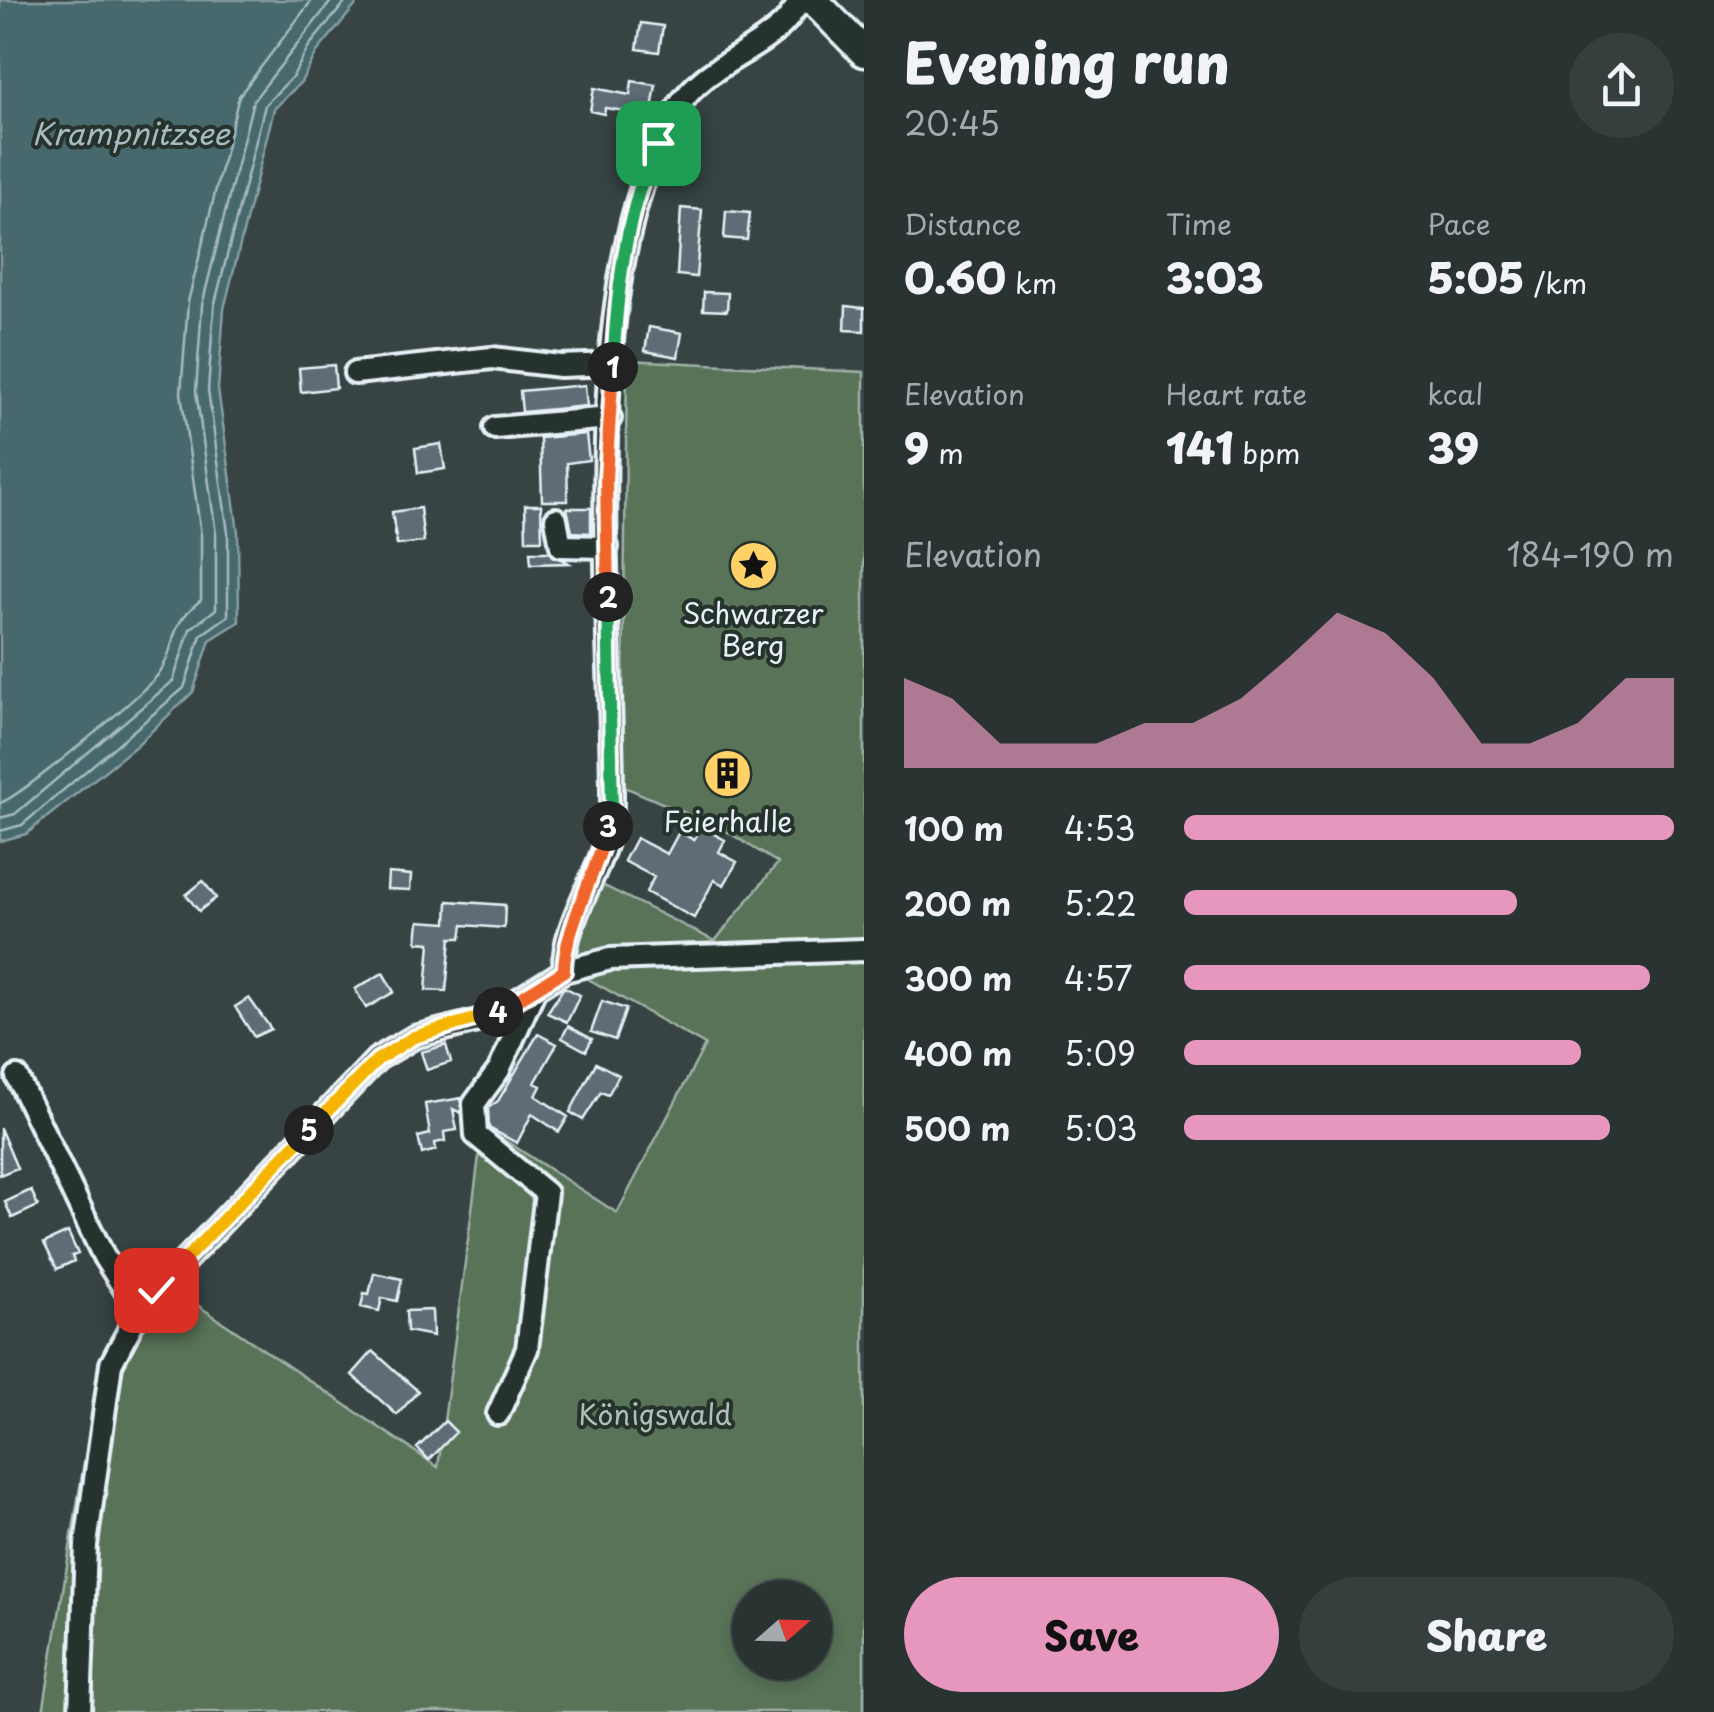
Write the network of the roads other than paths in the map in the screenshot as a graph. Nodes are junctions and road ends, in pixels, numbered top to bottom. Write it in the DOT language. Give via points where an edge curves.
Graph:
graph roads {
  1 [pos="802,0"];
  2 [pos="813,0"];
  3 [pos="864,52"];
  4 [pos="613,364"];
  5 [pos="355,372"];
  6 [pos="610,418"];
  7 [pos="495,428"];
  8 [pos="556,519"];
  9 [pos="607,547"];
  10 [pos="864,950"];
  11 [pos="564,971"];
  12 [pos="536,988"];
  13 [pos="17,1077"];
  14 [pos="139,1311"];
  15 [pos="498,1414"];
  16 [pos="80,1712"];
  1 -- 4 [label="street" via="782,25 688,92 658,143 636,200"];
  2 -- 3 [label="main road"];
  4 -- 5 [label="street" via="492,358"];
  4 -- 6 [label="street"];
  6 -- 7 [label="street"];
  6 -- 9 [label="street"];
  8 -- 9 [label="street" via="561,546"];
  9 -- 11 [label="street" via="612,811 598,869 563,951"];
  10 -- 11 [label="street" via="610,959"];
  11 -- 12 [label="street"];
  12 -- 14 [label="street" via="489,1018 414,1037 377,1060"];
  12 -- 15 [label="street" via="499,1070 474,1104 476,1135 546,1193 528,1350"];
  13 -- 14 [label="street" via="104,1257"];
  14 -- 16 [label="street" via="111,1364 86,1545"];
}
